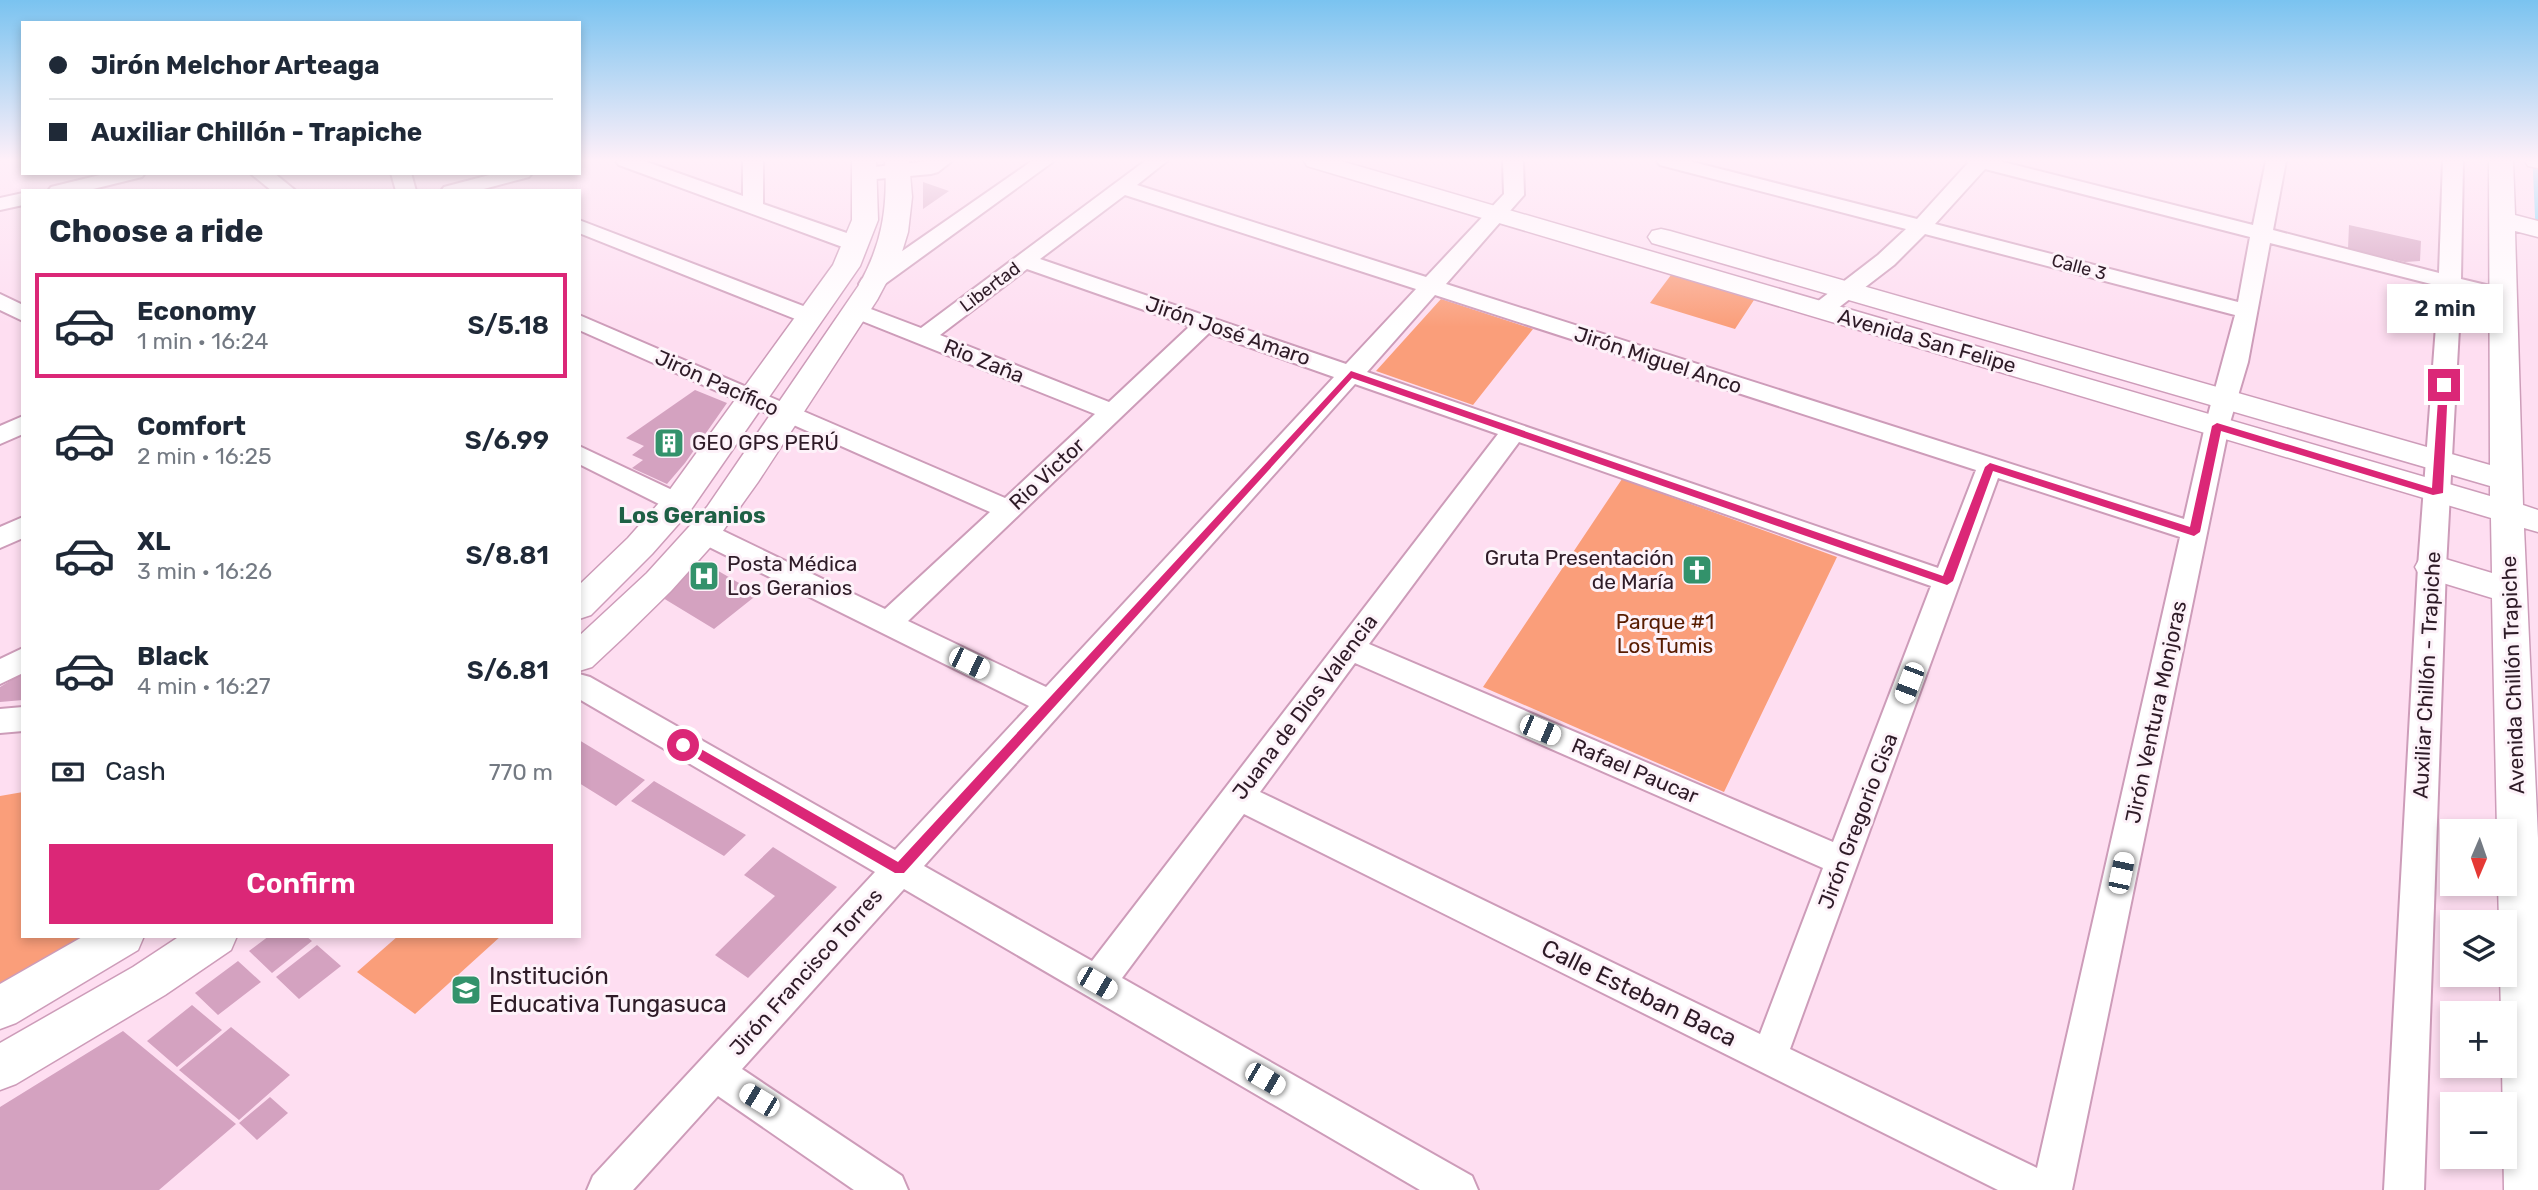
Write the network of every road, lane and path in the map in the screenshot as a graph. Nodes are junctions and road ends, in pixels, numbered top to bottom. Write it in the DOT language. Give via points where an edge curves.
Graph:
graph roads {
  1 [pos="780,217"];
  2 [pos="864,217"];
  3 [pos="898,217"];
  4 [pos="970,217"];
  5 [pos="1083,217"];
  6 [pos="1214,217"];
  7 [pos="1494,217"];
  8 [pos="1540,217"];
  9 [pos="1551,217"];
  10 [pos="1885,217"];
  11 [pos="1930,217"];
  12 [pos="2193,217"];
  13 [pos="2264,217"];
  14 [pos="2452,217"];
  15 [pos="2502,217"];
  16 [pos="2502,220"];
  17 [pos="1922,226"];
  18 [pos="581,227"];
  19 [pos="2538,229"];
  20 [pos="2260,234"];
  21 [pos="856,244"];
  22 [pos="1024,261"];
  23 [pos="2450,283"];
  24 [pos="1431,286"];
  25 [pos="1847,291"];
  26 [pos="2503,296"];
  27 [pos="863,297"];
  28 [pos="0,301"];
  29 [pos="1821,310"];
  30 [pos="2247,311"];
  31 [pos="21,313"];
  32 [pos="811,317"];
  33 [pos="581,323"];
  34 [pos="1206,324"];
  35 [pos="923,337"];
  36 [pos="1351,374"];
  37 [pos="754,399"];
  38 [pos="1112,412"];
  39 [pos="787,413"];
  40 [pos="2222,413"];
  41 [pos="21,425"];
  42 [pos="1514,431"];
  43 [pos="0,436"];
  44 [pos="581,455"];
  45 [pos="1990,467"];
  46 [pos="2438,477"];
  47 [pos="678,503"];
  48 [pos="2517,504"];
  49 [pos="1009,510"];
  50 [pos="21,527"];
  51 [pos="2194,532"];
  52 [pos="704,533"];
  53 [pos="0,539"];
  54 [pos="2432,567"];
  55 [pos="1947,581"];
  56 [pos="2510,591"];
  57 [pos="581,604"];
  58 [pos="888,623"];
  59 [pos="1350,648"];
  60 [pos="581,655"];
  61 [pos="21,660"];
  62 [pos="0,673"];
  63 [pos="581,686"];
  64 [pos="1051,703"];
  65 [pos="21,719"];
  66 [pos="0,721"];
  67 [pos="1238,796"];
  68 [pos="1842,861"];
  69 [pos="899,869"];
  70 [pos="119,938"];
  71 [pos="213,938"];
  72 [pos="1097,983"];
  73 [pos="0,1008"];
  74 [pos="1769,1056"];
  75 [pos="0,1068"];
  76 [pos="714,1073"];
  77 [pos="607,1190"];
  78 [pos="888,1190"];
  79 [pos="1458,1190"];
  80 [pos="2040,1190"];
  81 [pos="2052,1190"];
  82 [pos="2404,1190"];
  83 [pos="2529,1190"];
  1 -- 21 [label="street"];
  2 -- 21 [label="main road"];
  3 -- 27 [label="main road" via="887,255"];
  4 -- 27 [label="street"];
  5 -- 22 [label="street, Libertad"];
  6 -- 24 [label="street, Jirón Miguel Anco"];
  7 -- 24 [label="street, Jirón Francisco Torres"];
  8 -- 29 [label="main road, Avenida San Felipe"];
  9 -- 25 [label="main road, Avenida San Felipe"];
  10 -- 17 [label="street, Calle 3"];
  11 -- 17 [label="street"];
  12 -- 20 [label="street"];
  13 -- 20 [label="street, Jirón Ventura Monjoras"];
  14 -- 23 [label="street, Auxiliar Chillón - Trapiche"];
  15 -- 16 [label="main road, Avenida Chillón Trapiche"];
  16 -- 19 [label="main road"];
  16 -- 26 [label="main road, Avenida Chillón Trapiche"];
  17 -- 25 [label="street"];
  17 -- 30 [label="street, Calle 3"];
  18 -- 32 [label="street"];
  20 -- 23 [label="street"];
  20 -- 30 [label="street, Jirón Ventura Monjoras"];
  21 -- 32 [label="main road"];
  22 -- 34 [label="street, Jirón José Amaro"];
  22 -- 35 [label="street, Libertad"];
  23 -- 26 [label="street"];
  23 -- 46 [label="street, Auxiliar Chillón - Trapiche"];
  24 -- 36 [label="street, Jirón Francisco Torres"];
  24 -- 45 [label="street, Jirón Miguel Anco"];
  25 -- 29 [label="street"];
  25 -- 40 [label="main road, Avenida San Felipe"];
  26 -- 48 [label="main road, Avenida Chillón Trapiche"];
  27 -- 35 [label="street, Rio Zaña"];
  27 -- 39 [label="main road"];
  28 -- 31 [label="street"];
  29 -- 40 [label="main road, Avenida San Felipe"];
  30 -- 40 [label="street, Jirón Ventura Monjoras"];
  32 -- 37 [label="main road"];
  33 -- 37 [label="street, Jirón Pacífico"];
  34 -- 36 [label="street, Jirón José Amaro"];
  34 -- 38 [label="street, Rio Victor"];
  35 -- 38 [label="street, Rio Zaña"];
  36 -- 42 [label="street, Jirón José Amaro"];
  36 -- 64 [label="street, Jirón Francisco Torres"];
  37 -- 39 [label="street, Jirón Pacífico"];
  37 -- 47 [label="main road"];
  38 -- 49 [label="street, Rio Victor"];
  39 -- 49 [label="street, Jirón Pacífico"];
  39 -- 52 [label="main road"];
  40 -- 46 [label="main road, Avenida San Felipe"];
  40 -- 51 [label="street, Jirón Ventura Monjoras"];
  41 -- 43 [label="street"];
  42 -- 55 [label="street, Jirón José Amaro"];
  42 -- 59 [label="street, Juana de Dios Valencia"];
  44 -- 47 [label="street"];
  45 -- 51 [label="street, Jirón Miguel Anco"];
  45 -- 55 [label="street, Jirón Gregorio Cisa"];
  46 -- 48 [label="main road, Avenida San Felipe"];
  46 -- 54 [label="street, Auxiliar Chillón - Trapiche"];
  47 -- 57 [label="main road"];
  48 -- 56 [label="main road, Avenida Chillón Trapiche"];
  49 -- 58 [label="street, Rio Victor"];
  50 -- 53 [label="street"];
  51 -- 81 [label="street, Jirón Ventura Monjoras"];
  52 -- 58 [label="street"];
  52 -- 60 [label="main road" via="651,591"];
  54 -- 56 [label="main road"];
  54 -- 82 [label="street, Auxiliar Chillón - Trapiche"];
  55 -- 68 [label="street, Jirón Gregorio Cisa"];
  56 -- 83 [label="main road, Avenida Chillón Trapiche"];
  58 -- 64 [label="street"];
  59 -- 67 [label="street, Juana de Dios Valencia"];
  59 -- 68 [label="street, Rafael Paucar"];
  61 -- 62 [label="street"];
  63 -- 69 [label="street"];
  64 -- 69 [label="street, Jirón Francisco Torres"];
  65 -- 66 [label="street"];
  67 -- 72 [label="street, Juana de Dios Valencia"];
  67 -- 74 [label="street, Calle Esteban Baca"];
  68 -- 74 [label="street, Jirón Gregorio Cisa"];
  69 -- 72 [label="street"];
  69 -- 76 [label="street, Jirón Francisco Torres"];
  70 -- 73 [label="main road"];
  71 -- 75 [label="main road"];
  72 -- 79 [label="street"];
  74 -- 80 [label="street, Calle Esteban Baca"];
  76 -- 77 [label="street, Jirón Francisco Torres"];
  76 -- 78 [label="street"];
}
